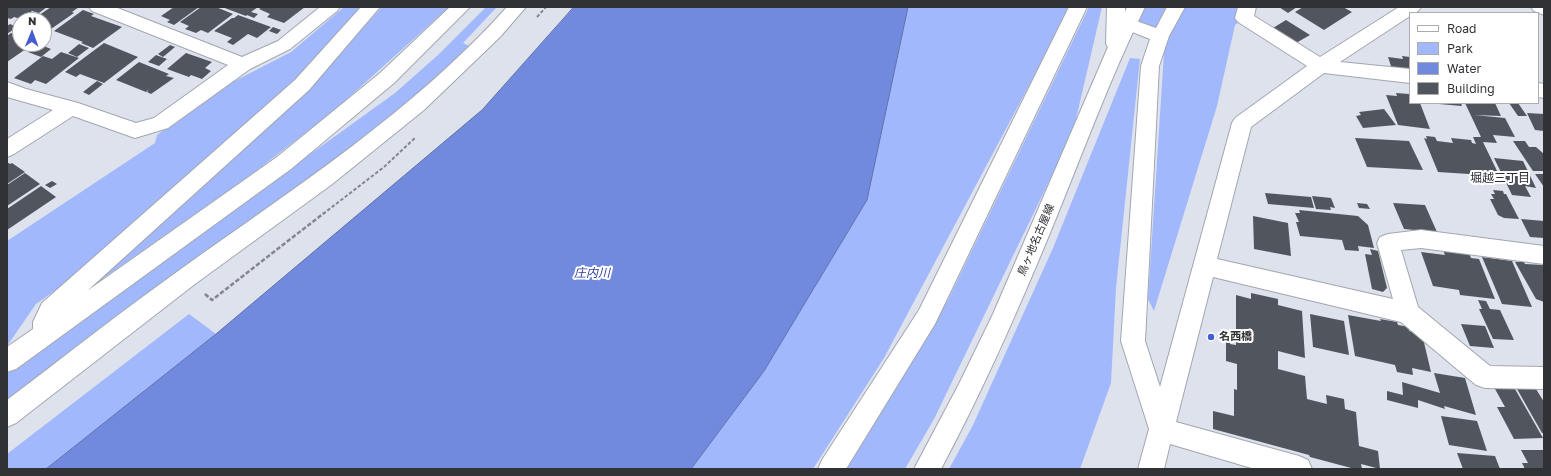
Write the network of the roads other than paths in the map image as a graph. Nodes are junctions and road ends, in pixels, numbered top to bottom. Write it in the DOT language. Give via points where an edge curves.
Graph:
graph roads {
  1 [pos="99,7"];
  2 [pos="331,7"];
  3 [pos="371,7"];
  4 [pos="461,7"];
  5 [pos="517,7"];
  6 [pos="1078,7"];
  7 [pos="1176,7"];
  8 [pos="1246,7"];
  9 [pos="1540,7"];
  10 [pos="1400,9"];
  11 [pos="1544,9"];
  12 [pos="1127,13"];
  13 [pos="1160,36"];
  14 [pos="243,64"];
  15 [pos="1320,66"];
  16 [pos="1409,76"];
  17 [pos="7,89"];
  18 [pos="71,108"];
  19 [pos="7,149"];
  20 [pos="1544,255"];
  21 [pos="1205,266"];
  22 [pos="1408,313"];
  23 [pos="45,333"];
  24 [pos="7,360"];
  25 [pos="1544,378"];
  26 [pos="7,415"];
  27 [pos="1162,430"];
  28 [pos="831,469"];
  29 [pos="927,469"];
  30 [pos="1151,469"];
  31 [pos="1299,469"];
  1 -- 14 [label="street"];
  2 -- 14 [label="street" via="284,45"];
  3 -- 23 [label="street" via="302,85 50,310 45,322"];
  4 -- 23 [label="street" via="388,78 284,163"];
  5 -- 26 [label="street" via="494,33 411,110 324,179 187,277"];
  6 -- 28 [label="street" via="927,317"];
  7 -- 13 [label="street"];
  8 -- 15 [label="street" via="1244,18"];
  9 -- 11 [label="street"];
  10 -- 15 [label="street"];
  12 -- 13 [label="street"];
  12 -- 29 [label="street, 鳥ヶ地名古屋線" via="1115,51 1008,308 951,426"];
  13 -- 27 [label="street" via="1150,66 1133,341"];
  14 -- 18 [label="street" via="162,123 136,131"];
  15 -- 16 [label="street"];
  15 -- 21 [label="street" via="1242,123"];
  17 -- 18 [label="street"];
  18 -- 19 [label="street"];
  20 -- 22 [label="street" via="1421,239 1388,243"];
  21 -- 22 [label="street"];
  21 -- 27 [label="street"];
  22 -- 25 [label="street" via="1485,377"];
  23 -- 24 [label="street"];
  27 -- 30 [label="street"];
  27 -- 31 [label="street"];
}
